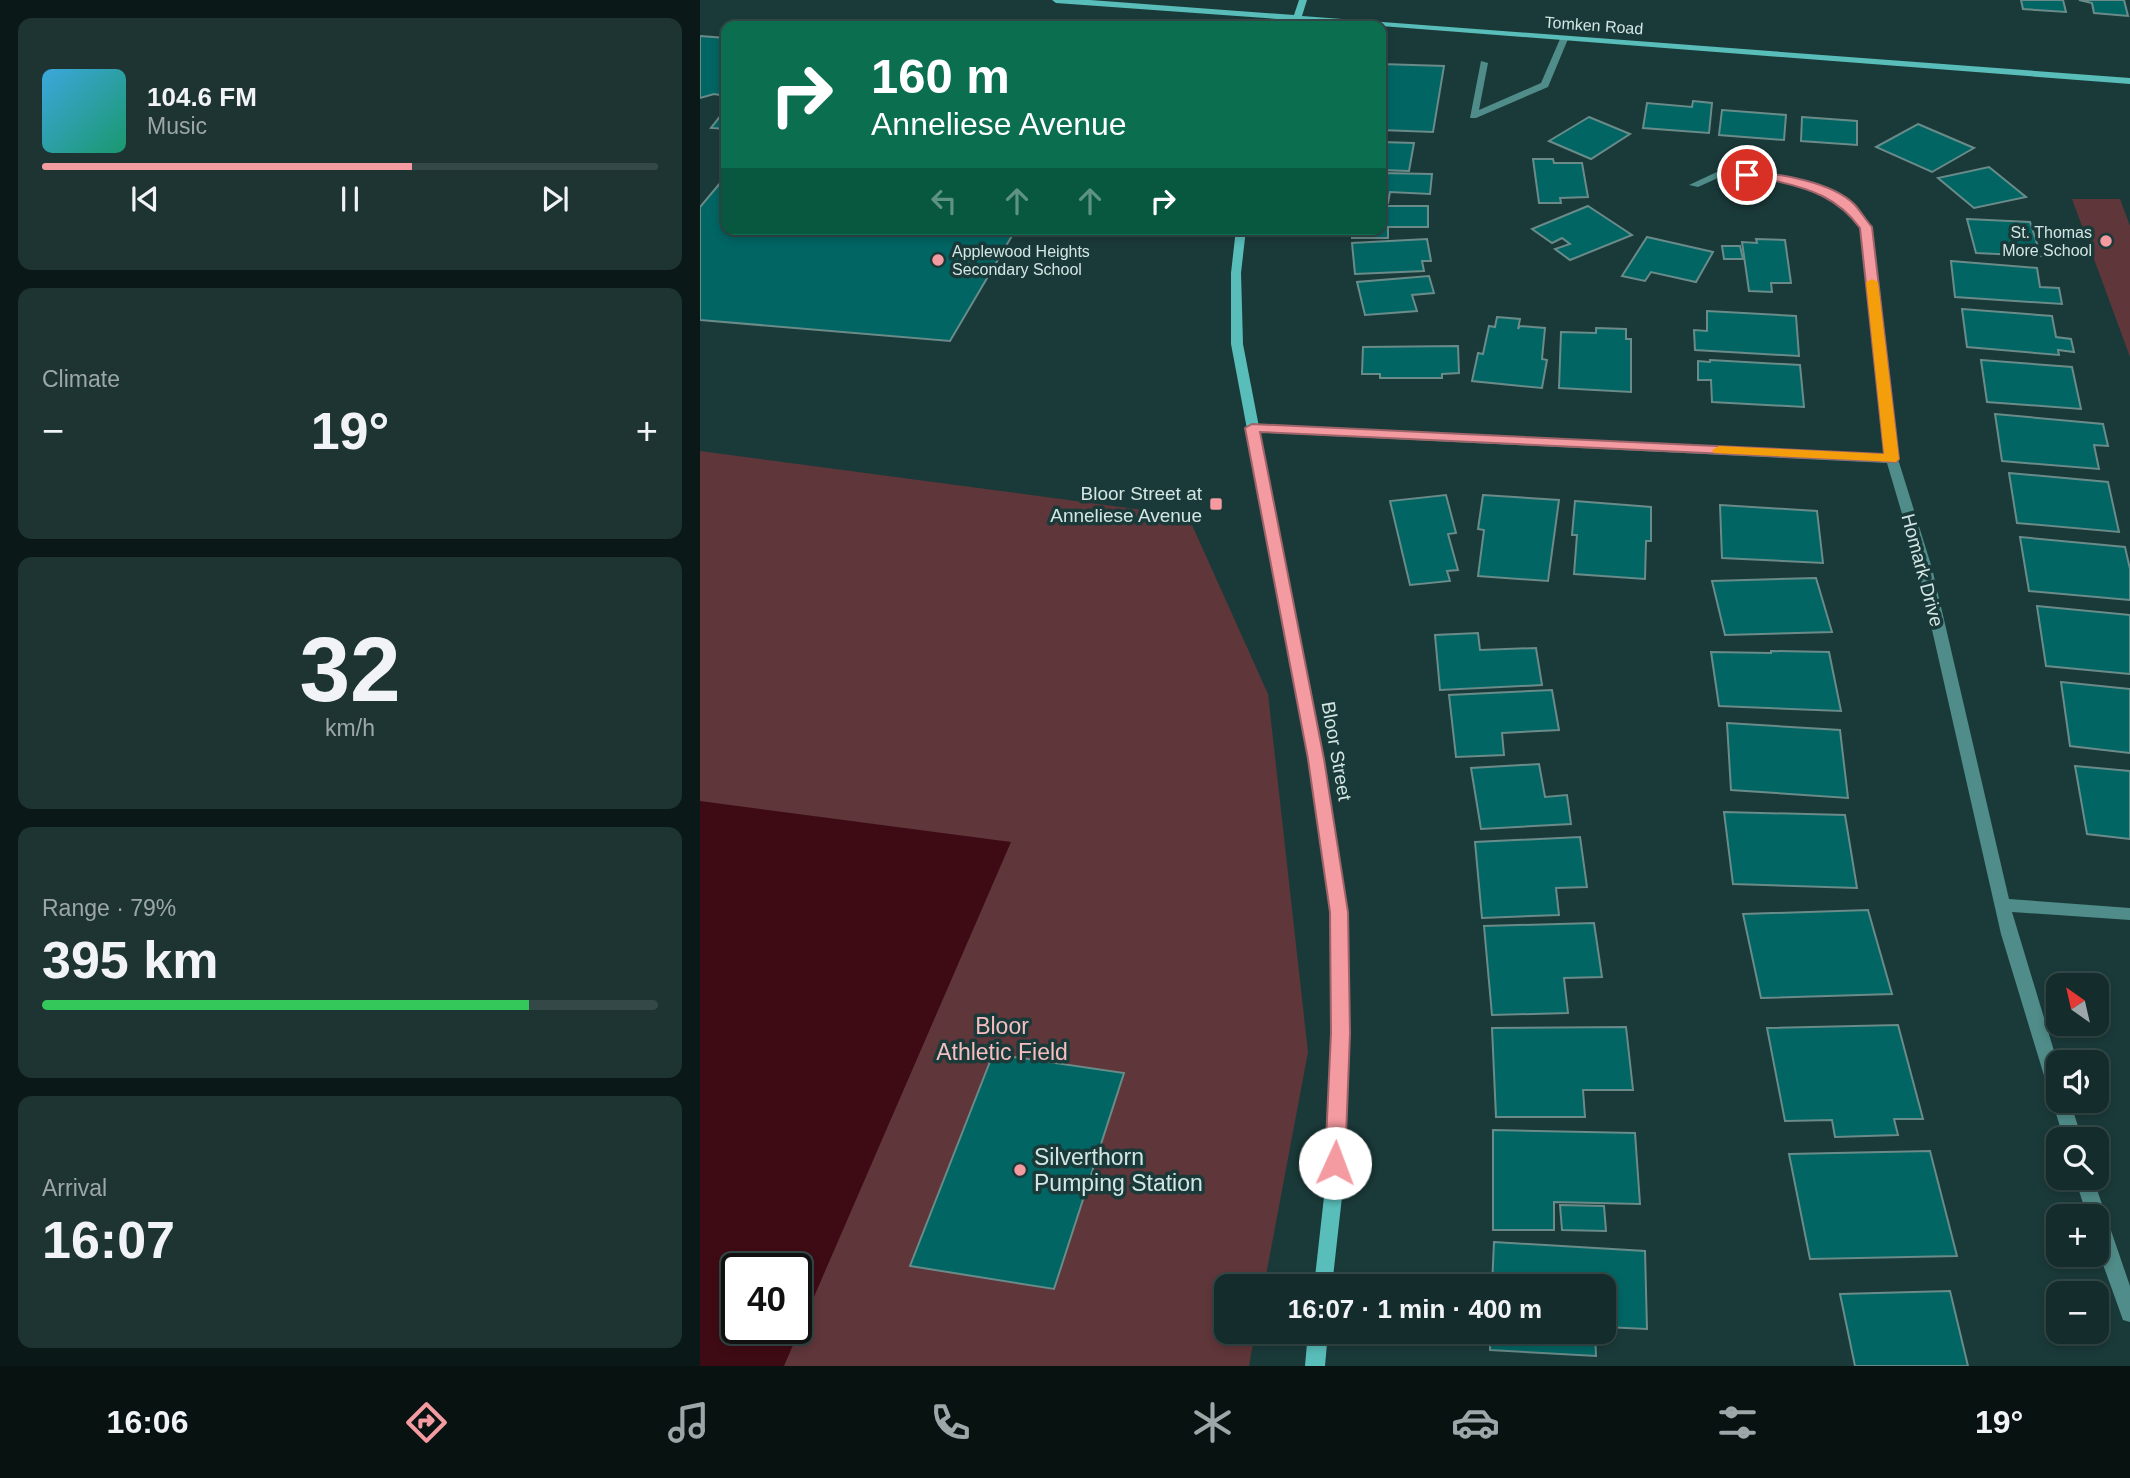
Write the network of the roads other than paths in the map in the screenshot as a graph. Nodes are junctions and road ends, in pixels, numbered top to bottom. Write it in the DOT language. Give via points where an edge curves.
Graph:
graph roads {
  1 [pos="1056,0"];
  2 [pos="1303,0"];
  3 [pos="1275,21"];
  4 [pos="1297,21"];
  5 [pos="1386,28"];
  6 [pos="1564,39"];
  7 [pos="1484,63"];
  8 [pos="2130,81"];
  9 [pos="1694,185"];
  10 [pos="1240,235"];
  11 [pos="1252,428"];
  12 [pos="1892,459"];
  13 [pos="2003,905"];
  14 [pos="2130,914"];
  15 [pos="2046,1051"];
  16 [pos="2109,1254"];
  17 [pos="1324,1274"];
  18 [pos="2130,1313"];
  19 [pos="1317,1344"];
  20 [pos="1314,1366"];
  1 -- 3 [label="street, Tomken Road"];
  2 -- 4 [label="street"];
  5 -- 6 [label="street, Tomken Road"];
  6 -- 7 [label="street" via="1545,85 1473,116"];
  6 -- 8 [label="street, Tomken Road"];
  9 -- 12 [label="street, Homark Drive" via="1719,174 1774,177 1832,196 1850,206 1866,227"];
  10 -- 11 [label="street, Bloor Street" via="1237,344"];
  11 -- 12 [label="street"];
  11 -- 17 [label="street, Bloor Street" via="1316,759 1339,912 1334,1188"];
  12 -- 13 [label="street, Homark Drive" via="1925,568"];
  13 -- 14 [label="street"];
  13 -- 15 [label="street, Homark Drive"];
  16 -- 18 [label="street"];
  19 -- 20 [label="street"];
}
